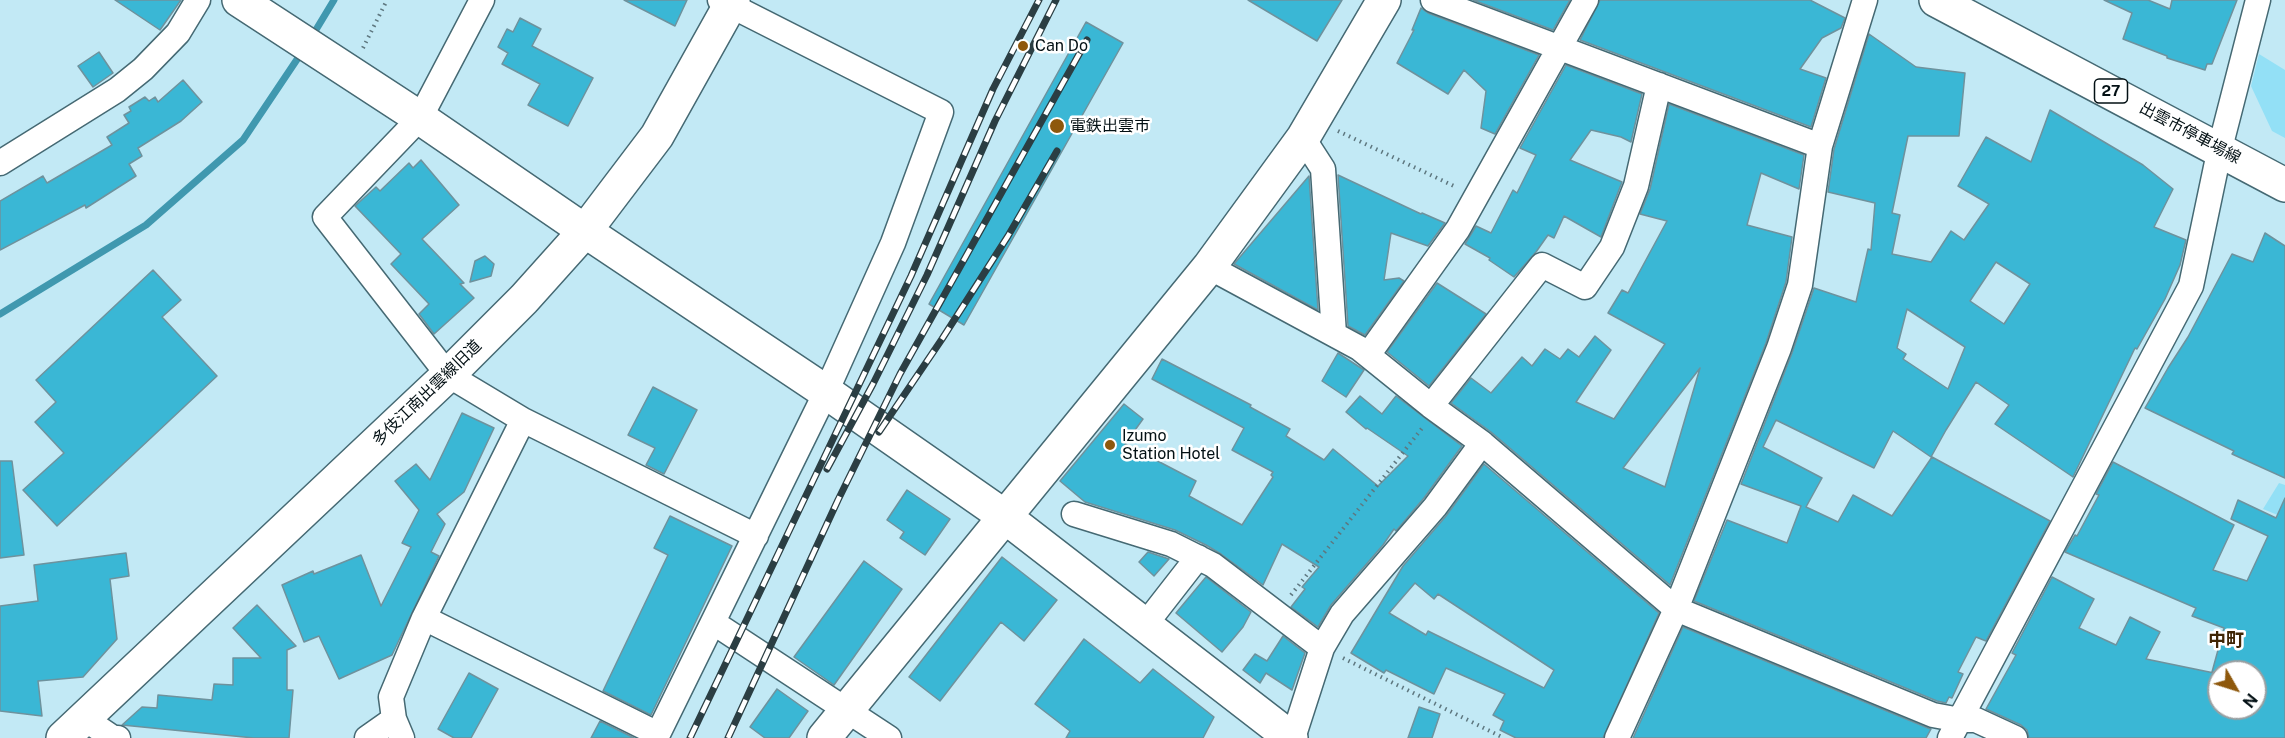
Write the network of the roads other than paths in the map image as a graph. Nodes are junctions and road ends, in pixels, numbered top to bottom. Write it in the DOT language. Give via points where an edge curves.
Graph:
graph roads {
  1 [pos="198,0"];
  2 [pos="239,0"];
  3 [pos="482,0"];
  4 [pos="1384,0"];
  5 [pos="1432,0"];
  6 [pos="1586,0"];
  7 [pos="1865,0"];
  8 [pos="1936,0"];
  9 [pos="2258,0"];
  10 [pos="727,2"];
  11 [pos="1559,48"];
  12 [pos="1659,86"];
  13 [pos="420,118"];
  14 [pos="1308,129"];
  15 [pos="1820,146"];
  16 [pos="2220,148"];
  17 [pos="0,163"];
  18 [pos="2285,184"];
  19 [pos="585,231"];
  20 [pos="1209,267"];
  21 [pos="1334,334"];
  22 [pos="1368,355"];
  23 [pos="448,375"];
  24 [pos="826,392"];
  25 [pos="1434,408"];
  26 [pos="523,420"];
  27 [pos="1482,443"];
  28 [pos="1074,514"];
  29 [pos="1004,516"];
  30 [pos="756,536"];
  31 [pos="1198,557"];
  32 [pos="1676,609"];
  33 [pos="424,618"];
  34 [pos="714,622"];
  35 [pos="1145,625"];
  36 [pos="1322,648"];
  37 [pos="847,709"];
  38 [pos="74,728"];
  39 [pos="398,728"];
  40 [pos="1955,729"];
  41 [pos="657,736"];
  42 [pos="118,738"];
  43 [pos="367,738"];
  44 [pos="824,738"];
  45 [pos="889,738"];
  46 [pos="1292,738"];
  47 [pos="1617,738"];
  48 [pos="2014,738"];
  1 -- 17 [label="street" via="178,33 144,69"];
  2 -- 13 [label="street"];
  3 -- 13 [label="street"];
  4 -- 14 [label="street"];
  5 -- 11 [label="street"];
  6 -- 11 [label="street"];
  7 -- 15 [label="street"];
  8 -- 16 [label="street, 出雲市停車場線 / 27"];
  9 -- 16 [label="street"];
  10 -- 19 [label="street, 多伎江南出雲線旧道" via="657,136"];
  10 -- 24 [label="street" via="941,112 893,243"];
  11 -- 12 [label="street"];
  11 -- 22 [label="street" via="1458,229"];
  12 -- 15 [label="street"];
  12 -- 25 [label="street" via="1636,186 1612,247 1585,287 1542,265"];
  13 -- 19 [label="street"];
  13 -- 23 [label="street" via="326,217"];
  14 -- 20 [label="street"];
  14 -- 21 [label="street" via="1323,169"];
  15 -- 32 [label="street" via="1800,285"];
  16 -- 18 [label="street, 出雲市停車場線 / 27"];
  16 -- 40 [label="street" via="2191,286"];
  19 -- 23 [label="street, 多伎江南出雲線旧道"];
  19 -- 24 [label="street"];
  20 -- 21 [label="street"];
  20 -- 29 [label="street"];
  21 -- 22 [label="street"];
  22 -- 25 [label="street"];
  23 -- 26 [label="street"];
  23 -- 38 [label="street, 多伎江南出雲線旧道"];
  24 -- 29 [label="street"];
  24 -- 30 [label="street"];
  25 -- 27 [label="street"];
  26 -- 30 [label="street"];
  26 -- 33 [label="street"];
  27 -- 32 [label="street"];
  27 -- 36 [label="street" via="1435,507 1342,614"];
  28 -- 31 [label="street" via="1171,544"];
  29 -- 35 [label="street"];
  29 -- 37 [label="street"];
  30 -- 34 [label="street"];
  31 -- 35 [label="street"];
  31 -- 36 [label="street"];
  32 -- 40 [label="street" via="1933,715"];
  32 -- 47 [label="street"];
  33 -- 39 [label="street" via="392,697"];
  33 -- 41 [label="street"];
  34 -- 37 [label="street"];
  34 -- 41 [label="street"];
  35 -- 46 [label="street"];
  36 -- 46 [label="street"];
  37 -- 44 [label="street"];
  37 -- 45 [label="street"];
  38 -- 42 [label="street"];
  39 -- 43 [label="street"];
  40 -- 48 [label="street" via="1976,720"];
}
